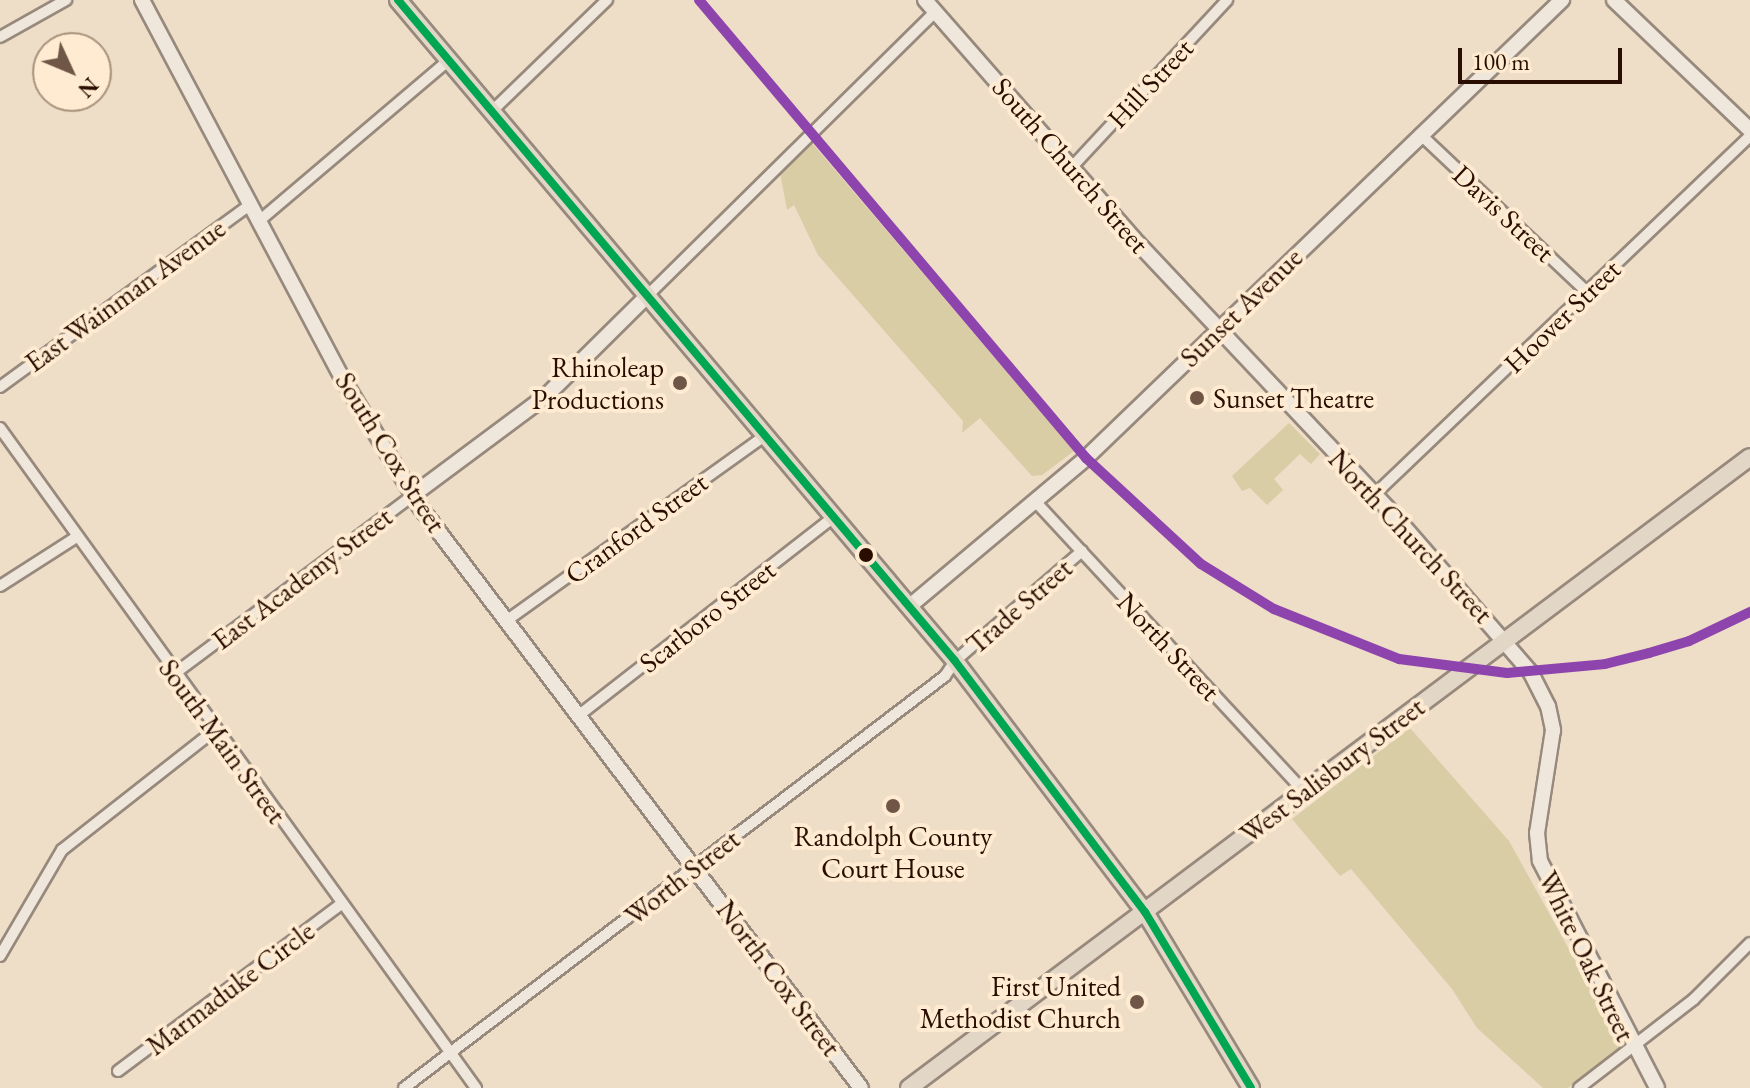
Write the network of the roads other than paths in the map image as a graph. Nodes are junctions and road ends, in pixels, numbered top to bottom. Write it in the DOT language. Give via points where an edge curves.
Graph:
graph roads {
  1 [pos="66,0"];
  2 [pos="142,0"];
  3 [pos="398,0"];
  4 [pos="607,0"];
  5 [pos="1227,0"];
  6 [pos="1562,0"];
  7 [pos="1614,0"];
  8 [pos="931,6"];
  9 [pos="0,37"];
  10 [pos="450,59"];
  11 [pos="492,111"];
  12 [pos="1750,130"];
  13 [pos="1420,134"];
  14 [pos="1750,136"];
  15 [pos="1072,167"];
  16 [pos="250,205"];
  17 [pos="259,221"];
  18 [pos="1587,292"];
  19 [pos="648,295"];
  20 [pos="1219,328"];
  21 [pos="0,387"];
  22 [pos="0,428"];
  23 [pos="766,435"];
  24 [pos="1747,464"];
  25 [pos="413,495"];
  26 [pos="1374,495"];
  27 [pos="1034,500"];
  28 [pos="835,516"];
  29 [pos="75,538"];
  30 [pos="1082,551"];
  31 [pos="0,586"];
  32 [pos="911,605"];
  33 [pos="506,621"];
  34 [pos="1506,639"];
  35 [pos="955,661"];
  36 [pos="174,674"];
  37 [pos="578,716"];
  38 [pos="215,730"];
  39 [pos="1304,792"];
  40 [pos="695,869"];
  41 [pos="341,904"];
  42 [pos="1145,912"];
  43 [pos="1750,943"];
  44 [pos="0,956"];
  45 [pos="1634,1049"];
  46 [pos="450,1053"];
  47 [pos="118,1071"];
  48 [pos="404,1088"];
  49 [pos="476,1088"];
  50 [pos="861,1088"];
  51 [pos="909,1088"];
  52 [pos="1251,1088"];
  53 [pos="1579,1088"];
  54 [pos="1657,1088"];
  1 -- 9 [label="street"];
  2 -- 16 [label="main road, South Cox Street"];
  3 -- 10 [label="main road"];
  4 -- 11 [label="street"];
  5 -- 15 [label="street, Hill Street"];
  6 -- 13 [label="main road, Sunset Avenue"];
  7 -- 12 [label="main road"];
  8 -- 15 [label="main road, South Church Street"];
  8 -- 19 [label="street"];
  10 -- 11 [label="main road"];
  10 -- 17 [label="street, East Wainman Avenue"];
  11 -- 19 [label="main road"];
  13 -- 18 [label="street, Davis Street"];
  13 -- 20 [label="main road, Sunset Avenue"];
  14 -- 18 [label="street, Hoover Street"];
  15 -- 20 [label="main road, South Church Street"];
  16 -- 17 [label="main road, South Cox Street"];
  16 -- 21 [label="street, East Wainman Avenue"];
  17 -- 25 [label="main road, South Cox Street"];
  18 -- 26 [label="street, Hoover Street"];
  19 -- 23 [label="main road"];
  19 -- 25 [label="main road, East Academy Street" via="547,395"];
  20 -- 26 [label="main road, North Church Street"];
  20 -- 27 [label="main road, Sunset Avenue" via="1086,458"];
  22 -- 29 [label="street, South Main Street"];
  23 -- 28 [label="main road"];
  23 -- 33 [label="street, Cranford Street"];
  24 -- 34 [label="main road, West Salisbury Street"];
  25 -- 33 [label="main road, South Cox Street"];
  25 -- 36 [label="street, East Academy Street"];
  26 -- 34 [label="main road, North Church Street"];
  27 -- 30 [label="street, North Street"];
  27 -- 32 [label="main road, Sunset Avenue"];
  28 -- 32 [label="main road"];
  28 -- 37 [label="street, Scarboro Street"];
  29 -- 31 [label="street"];
  29 -- 36 [label="street, South Main Street"];
  30 -- 35 [label="street, Trade Street"];
  30 -- 39 [label="street, North Street"];
  32 -- 35 [label="main road"];
  33 -- 37 [label="main road, South Cox Street"];
  34 -- 39 [label="main road, West Salisbury Street"];
  34 -- 45 [label="main road, White Oak Street" via="1531,673 1553,730 1537,833 1540,861"];
  35 -- 40 [label="street, Worth Street" via="945,676"];
  35 -- 42 [label="main road"];
  36 -- 38 [label="street, South Main Street"];
  37 -- 40 [label="main road, South Cox Street"];
  38 -- 41 [label="street, South Main Street"];
  38 -- 44 [label="street" via="62,850"];
  39 -- 42 [label="main road, West Salisbury Street"];
  40 -- 46 [label="street, Worth Street"];
  40 -- 50 [label="main road, North Cox Street"];
  41 -- 46 [label="street, South Main Street"];
  41 -- 47 [label="street, Marmaduke Circle"];
  42 -- 51 [label="main road, West Salisbury Street"];
  42 -- 52 [label="main road"];
  43 -- 45 [label="street"];
  45 -- 53 [label="street"];
  45 -- 54 [label="main road, White Oak Street"];
  46 -- 48 [label="street, Worth Street"];
  46 -- 49 [label="street, South Main Street"];
}
